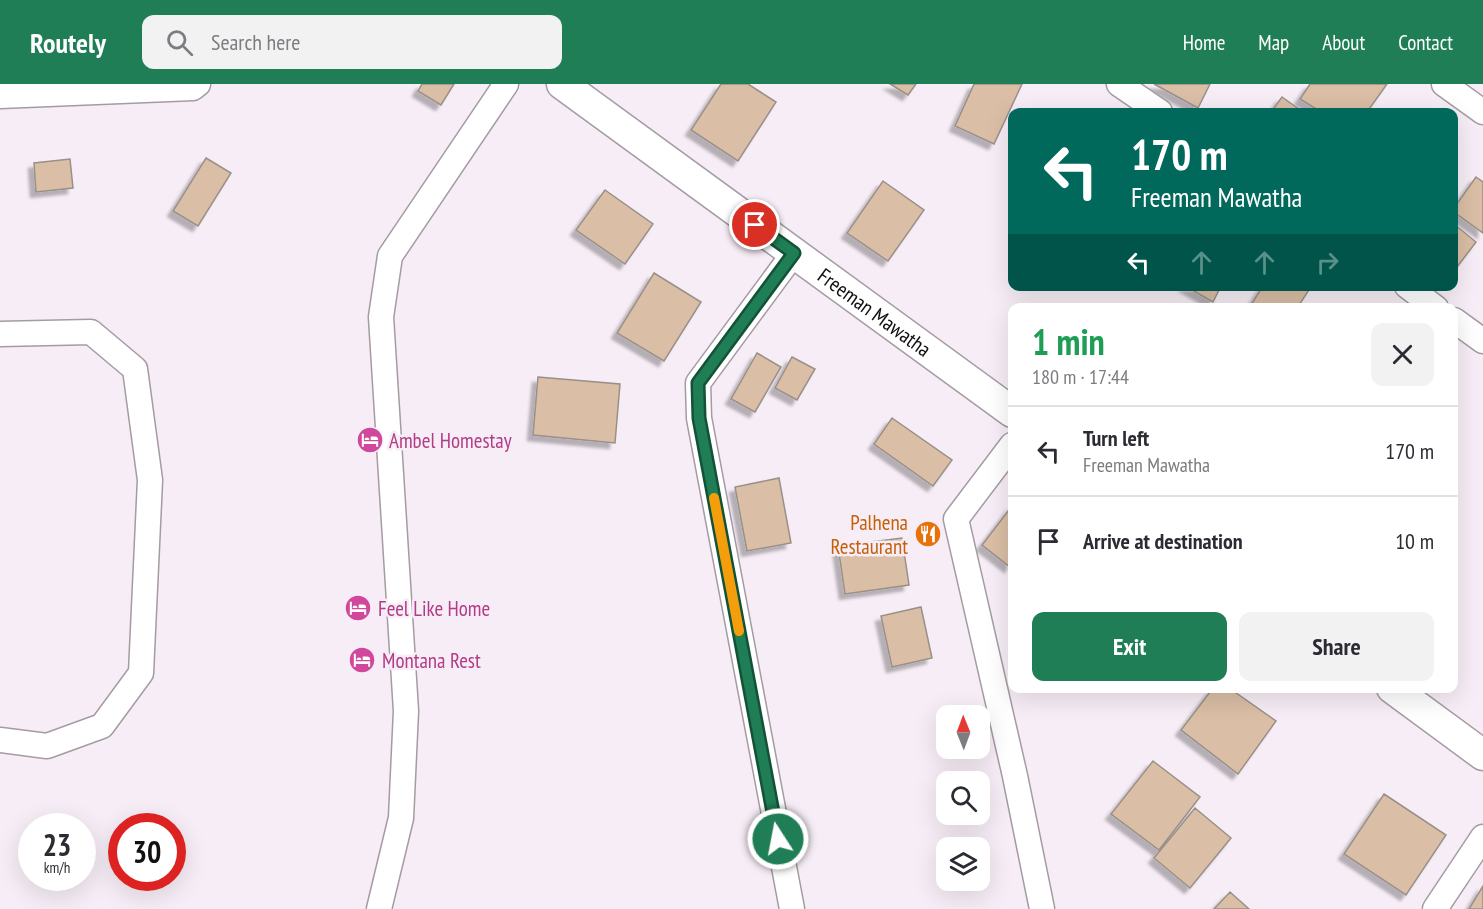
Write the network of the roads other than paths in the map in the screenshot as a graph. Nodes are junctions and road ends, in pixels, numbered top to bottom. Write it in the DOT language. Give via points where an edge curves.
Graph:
graph roads {
  1 [pos="198,84"];
  2 [pos="506,84"];
  3 [pos="562,84"];
  4 [pos="1119,84"];
  5 [pos="1444,84"];
  6 [pos="0,96"];
  7 [pos="1154,108"];
  8 [pos="1483,111"];
  9 [pos="794,253"];
  10 [pos="1414,291"];
  11 [pos="1429,303"];
  12 [pos="1458,323"];
  13 [pos="0,334"];
  14 [pos="1483,341"];
  15 [pos="1008,409"];
  16 [pos="1008,450"];
  17 [pos="1399,693"];
  18 [pos="0,740"];
  19 [pos="1483,755"];
  20 [pos="1483,837"];
  21 [pos="379,909"];
  22 [pos="792,909"];
  23 [pos="1042,909"];
  24 [pos="1435,909"];
  1 -- 6 [label="street" via="193,88"];
  2 -- 21 [label="street" via="390,256 381,317 405,711 401,818"];
  3 -- 9 [label="street, Freeman Mawatha"];
  4 -- 7 [label="street"];
  5 -- 8 [label="street"];
  9 -- 15 [label="street, Freeman Mawatha"];
  9 -- 22 [label="street" via="698,383 699,418"];
  10 -- 11 [label="street"];
  12 -- 14 [label="street"];
  13 -- 18 [label="street" via="91,332 135,369 150,480 141,673 102,726 47,746"];
  16 -- 23 [label="street" via="956,519"];
  17 -- 19 [label="street"];
  20 -- 24 [label="street"];
}
